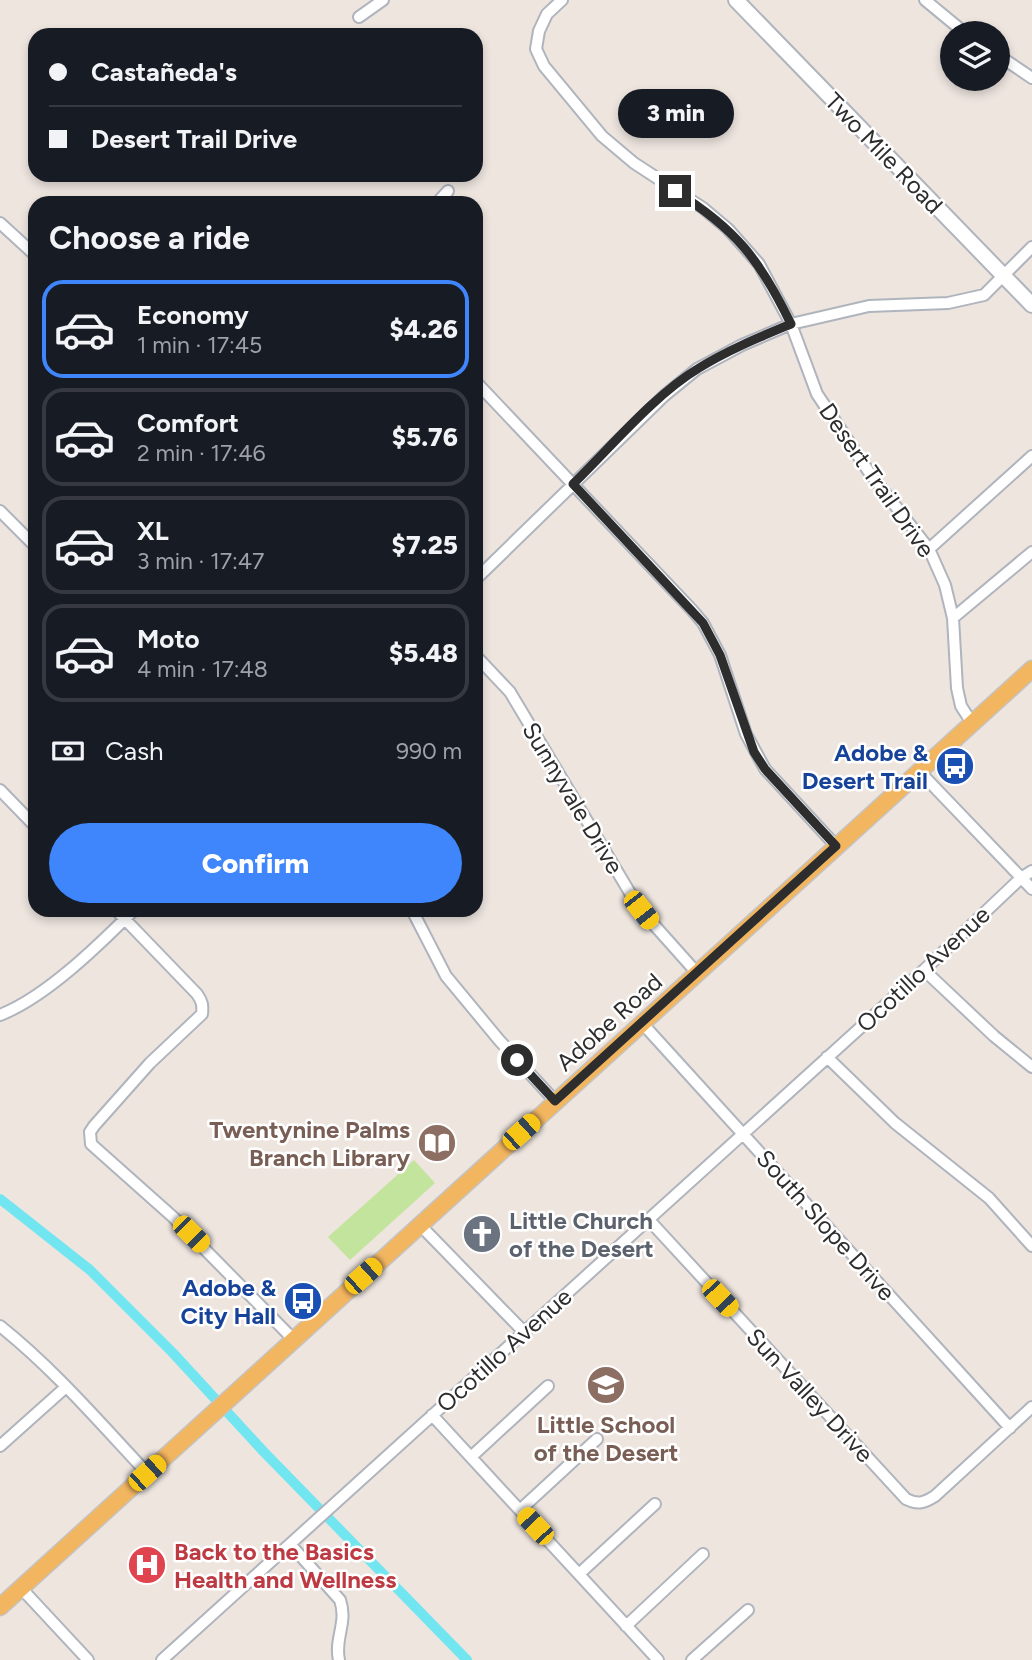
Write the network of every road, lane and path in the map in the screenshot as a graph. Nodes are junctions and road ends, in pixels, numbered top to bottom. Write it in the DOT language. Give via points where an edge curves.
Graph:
graph roads {
  1 [pos="383,0"];
  2 [pos="562,0"];
  3 [pos="736,0"];
  4 [pos="925,0"];
  5 [pos="359,17"];
  6 [pos="950,21"];
  7 [pos="1010,63"];
  8 [pos="1032,78"];
  9 [pos="448,191"];
  10 [pos="443,196"];
  11 [pos="0,223"];
  12 [pos="1032,247"];
  13 [pos="28,249"];
  14 [pos="1003,276"];
  15 [pos="1032,305"];
  16 [pos="791,324"];
  17 [pos="483,394"];
  18 [pos="1032,456"];
  19 [pos="573,484"];
  20 [pos="0,511"];
  21 [pos="28,539"];
  22 [pos="929,549"];
  23 [pos="1032,552"];
  24 [pos="483,572"];
  25 [pos="953,618"];
  26 [pos="483,663"];
  27 [pos="1032,669"];
  28 [pos="972,723"];
  29 [pos="919,771"];
  30 [pos="0,790"];
  31 [pos="28,820"];
  32 [pos="836,846"];
  33 [pos="1032,871"];
  34 [pos="1021,878"];
  35 [pos="1032,889"];
  36 [pos="416,917"];
  37 [pos="125,919"];
  38 [pos="924,970"];
  39 [pos="697,973"];
  40 [pos="0,1015"];
  41 [pos="642,1023"];
  42 [pos="827,1057"];
  43 [pos="1032,1067"];
  44 [pos="555,1101"];
  45 [pos="743,1133"];
  46 [pos="649,1220"];
  47 [pos="420,1224"];
  48 [pos="1032,1245"];
  49 [pos="0,1326"];
  50 [pos="524,1332"];
  51 [pos="294,1340"];
  52 [pos="548,1386"];
  53 [pos="66,1387"];
  54 [pos="1032,1407"];
  55 [pos="432,1416"];
  56 [pos="1010,1428"];
  57 [pos="597,1438"];
  58 [pos="0,1446"];
  59 [pos="471,1457"];
  60 [pos="147,1473"];
  61 [pos="655,1504"];
  62 [pos="520,1510"];
  63 [pos="290,1544"];
  64 [pos="703,1554"];
  65 [pos="579,1574"];
  66 [pos="21,1588"];
  67 [pos="0,1607"];
  68 [pos="748,1610"];
  69 [pos="626,1626"];
  70 [pos="89,1660"];
  71 [pos="162,1660"];
  72 [pos="339,1660"];
  73 [pos="658,1660"];
  74 [pos="692,1660"];
  1 -- 5 [label="street"];
  2 -- 16 [label="street, Desert Trail Drive" via="538,31 536,49 544,66 602,136 728,229 759,264"];
  3 -- 14 [label="main road, Two Mile Road"];
  4 -- 6 [label="street"];
  7 -- 8 [label="street"];
  9 -- 10 [label="street"];
  11 -- 13 [label="street"];
  12 -- 14 [label="street"];
  14 -- 15 [label="main road, Two Mile Road"];
  14 -- 16 [label="street" via="984,295 948,303 869,306"];
  16 -- 19 [label="street" via="697,369"];
  16 -- 22 [label="street, Desert Trail Drive" via="817,394 869,472"];
  17 -- 19 [label="street"];
  18 -- 22 [label="street"];
  19 -- 24 [label="street"];
  19 -- 32 [label="street" via="703,623 720,655 754,752"];
  20 -- 21 [label="street"];
  22 -- 25 [label="street, Desert Trail Drive"];
  23 -- 25 [label="street"];
  25 -- 28 [label="street, Desert Trail Drive" via="957,688"];
  26 -- 39 [label="street, Sunnyvale Drive" via="510,692 639,908"];
  27 -- 28 [label="main road, Adobe Road"];
  28 -- 29 [label="main road, Adobe Road"];
  29 -- 32 [label="main road, Adobe Road"];
  29 -- 34 [label="street"];
  30 -- 31 [label="street"];
  32 -- 39 [label="main road, Adobe Road"];
  33 -- 34 [label="street, Ocotillo Avenue"];
  34 -- 35 [label="street"];
  34 -- 38 [label="street, Ocotillo Avenue"];
  36 -- 44 [label="street" via="446,976"];
  37 -- 40 [label="street" via="50,985"];
  37 -- 51 [label="street" via="197,994 202,1014 114,1101 93,1126 91,1144 173,1217"];
  38 -- 42 [label="street, Ocotillo Avenue"];
  38 -- 43 [label="street"];
  39 -- 41 [label="main road, Adobe Road"];
  41 -- 44 [label="main road, Adobe Road"];
  41 -- 45 [label="street, South Slope Drive"];
  42 -- 45 [label="street, Ocotillo Avenue"];
  42 -- 48 [label="street" via="895,1123 989,1198"];
  44 -- 47 [label="main road, Adobe Road"];
  45 -- 46 [label="street, Ocotillo Avenue"];
  45 -- 56 [label="street, South Slope Drive"];
  46 -- 50 [label="street, Ocotillo Avenue"];
  46 -- 56 [label="street, Sun Valley Drive" via="906,1499 925,1503"];
  47 -- 50 [label="street"];
  47 -- 51 [label="main road, Adobe Road"];
  49 -- 53 [label="street"];
  50 -- 55 [label="street, Ocotillo Avenue"];
  51 -- 60 [label="main road, Adobe Road"];
  52 -- 59 [label="street"];
  53 -- 58 [label="street"];
  53 -- 60 [label="street"];
  54 -- 56 [label="street"];
  55 -- 59 [label="street"];
  55 -- 63 [label="street, Ocotillo Avenue"];
  57 -- 62 [label="street"];
  59 -- 62 [label="street"];
  60 -- 66 [label="main road, Adobe Road"];
  61 -- 65 [label="street"];
  62 -- 65 [label="street"];
  63 -- 71 [label="street, Ocotillo Avenue"];
  63 -- 72 [label="street" via="340,1600 344,1612"];
  64 -- 69 [label="street"];
  65 -- 69 [label="street"];
  66 -- 67 [label="main road, Adobe Road"];
  66 -- 70 [label="street"];
  68 -- 74 [label="street"];
  69 -- 73 [label="street"];
}
